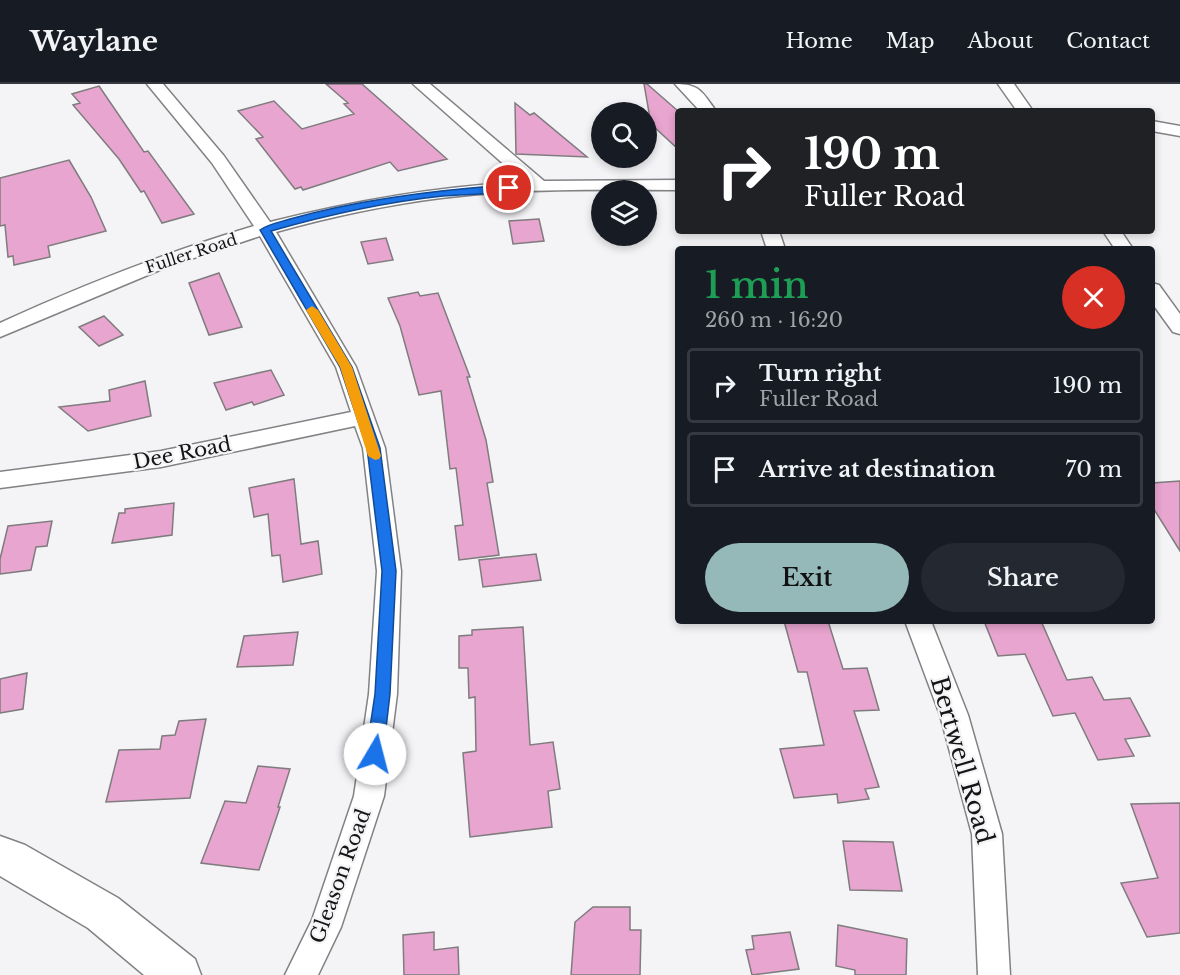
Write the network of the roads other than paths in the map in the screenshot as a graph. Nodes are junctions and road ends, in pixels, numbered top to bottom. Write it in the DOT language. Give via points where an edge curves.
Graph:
graph roads {
  1 [pos="155,84"];
  2 [pos="421,84"];
  3 [pos="683,84"];
  4 [pos="1006,84"];
  5 [pos="706,108"];
  6 [pos="1023,108"];
  7 [pos="1155,127"];
  8 [pos="1180,131"];
  9 [pos="675,185"];
  10 [pos="541,187"];
  11 [pos="265,230"];
  12 [pos="1155,293"];
  13 [pos="1180,328"];
  14 [pos="0,331"];
  15 [pos="362,417"];
  16 [pos="0,480"];
  17 [pos="919,624"];
  18 [pos="0,855"];
  19 [pos="179,975"];
  20 [pos="301,975"];
  21 [pos="994,975"];
  1 -- 11 [label="street, Gleason Road" via="218,160"];
  2 -- 10 [label="street"];
  3 -- 5 [label="street"];
  4 -- 6 [label="street"];
  7 -- 8 [label="street"];
  9 -- 10 [label="street, Fuller Road"];
  10 -- 11 [label="street, Fuller Road" via="442,193 306,218"];
  11 -- 14 [label="street, Fuller Road" via="183,253 103,283"];
  11 -- 15 [label="street, Gleason Road" via="346,367"];
  12 -- 13 [label="street"];
  15 -- 16 [label="street, Dee Road" via="161,459"];
  15 -- 20 [label="street, Gleason Road" via="374,448 389,571 383,694 369,796 325,927"];
  17 -- 21 [label="street, Bertwell Road" via="954,715 987,834"];
  18 -- 19 [label="street" via="103,913"];
}
